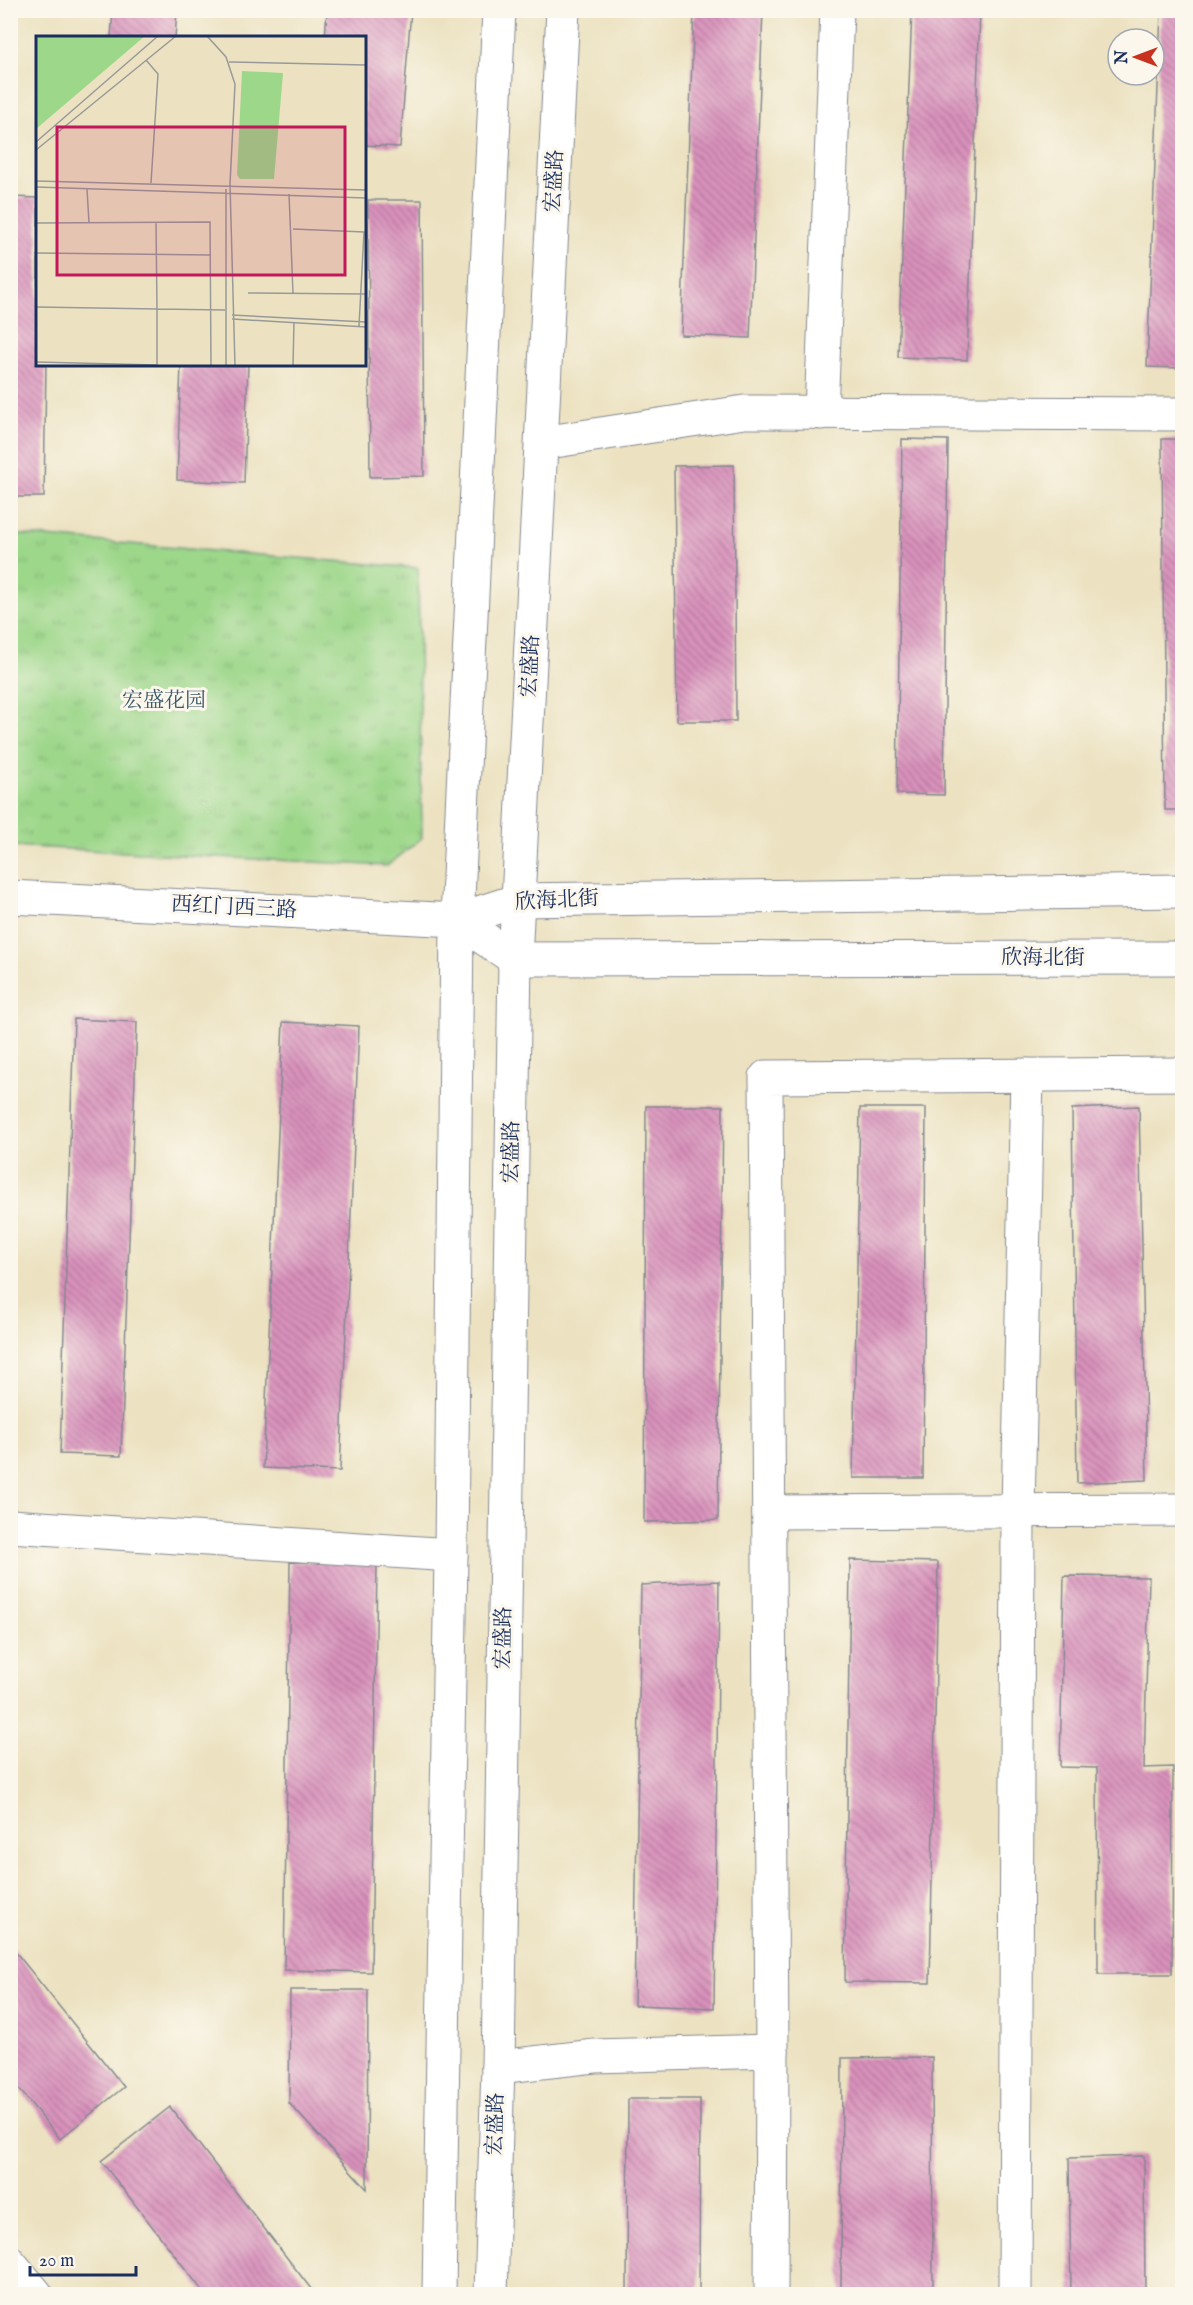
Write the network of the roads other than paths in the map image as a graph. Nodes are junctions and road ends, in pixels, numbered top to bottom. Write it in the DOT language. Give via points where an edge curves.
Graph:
graph roads {
  1 [pos="499,10"];
  2 [pos="563,10"];
  3 [pos="837,10"];
  4 [pos="821,413"];
  5 [pos="1182,414"];
  6 [pos="542,443"];
  7 [pos="1182,891"];
  8 [pos="10,897"];
  9 [pos="519,900"];
  10 [pos="457,920"];
  11 [pos="1182,958"];
  12 [pos="515,959"];
  13 [pos="1182,1074"];
  14 [pos="1027,1075"];
  15 [pos="1182,1510"];
  16 [pos="1018,1511"];
  17 [pos="769,1512"];
  18 [pos="10,1526"];
  19 [pos="451,1555"];
  20 [pos="772,2051"];
  21 [pos="498,2067"];
  22 [pos="10,2264"];
  23 [pos="36,2295"];
  24 [pos="439,2295"];
  25 [pos="491,2295"];
  26 [pos="771,2295"];
  27 [pos="1015,2295"];
  1 -- 10 [label="street"];
  2 -- 6 [label="street, 宏盛路"];
  3 -- 4 [label="street"];
  4 -- 5 [label="street"];
  4 -- 6 [label="street" via="744,412"];
  6 -- 9 [label="street, 宏盛路"];
  7 -- 9 [label="street, 欣海北街"];
  8 -- 10 [label="street, 西红门西三路"];
  9 -- 10 [label="street, 欣海北街"];
  9 -- 12 [label="street, 宏盛路"];
  10 -- 12 [label="street"];
  10 -- 19 [label="street"];
  11 -- 12 [label="street, 欣海北街"];
  12 -- 21 [label="street, 宏盛路"];
  13 -- 14 [label="street"];
  14 -- 16 [label="street"];
  14 -- 17 [label="street" via="766,1077"];
  15 -- 16 [label="street"];
  16 -- 17 [label="street"];
  16 -- 27 [label="street"];
  17 -- 20 [label="street"];
  18 -- 19 [label="street"];
  19 -- 24 [label="street"];
  20 -- 21 [label="street" via="595,2056"];
  20 -- 26 [label="street"];
  21 -- 25 [label="street, 宏盛路"];
  22 -- 23 [label="street"];
}
